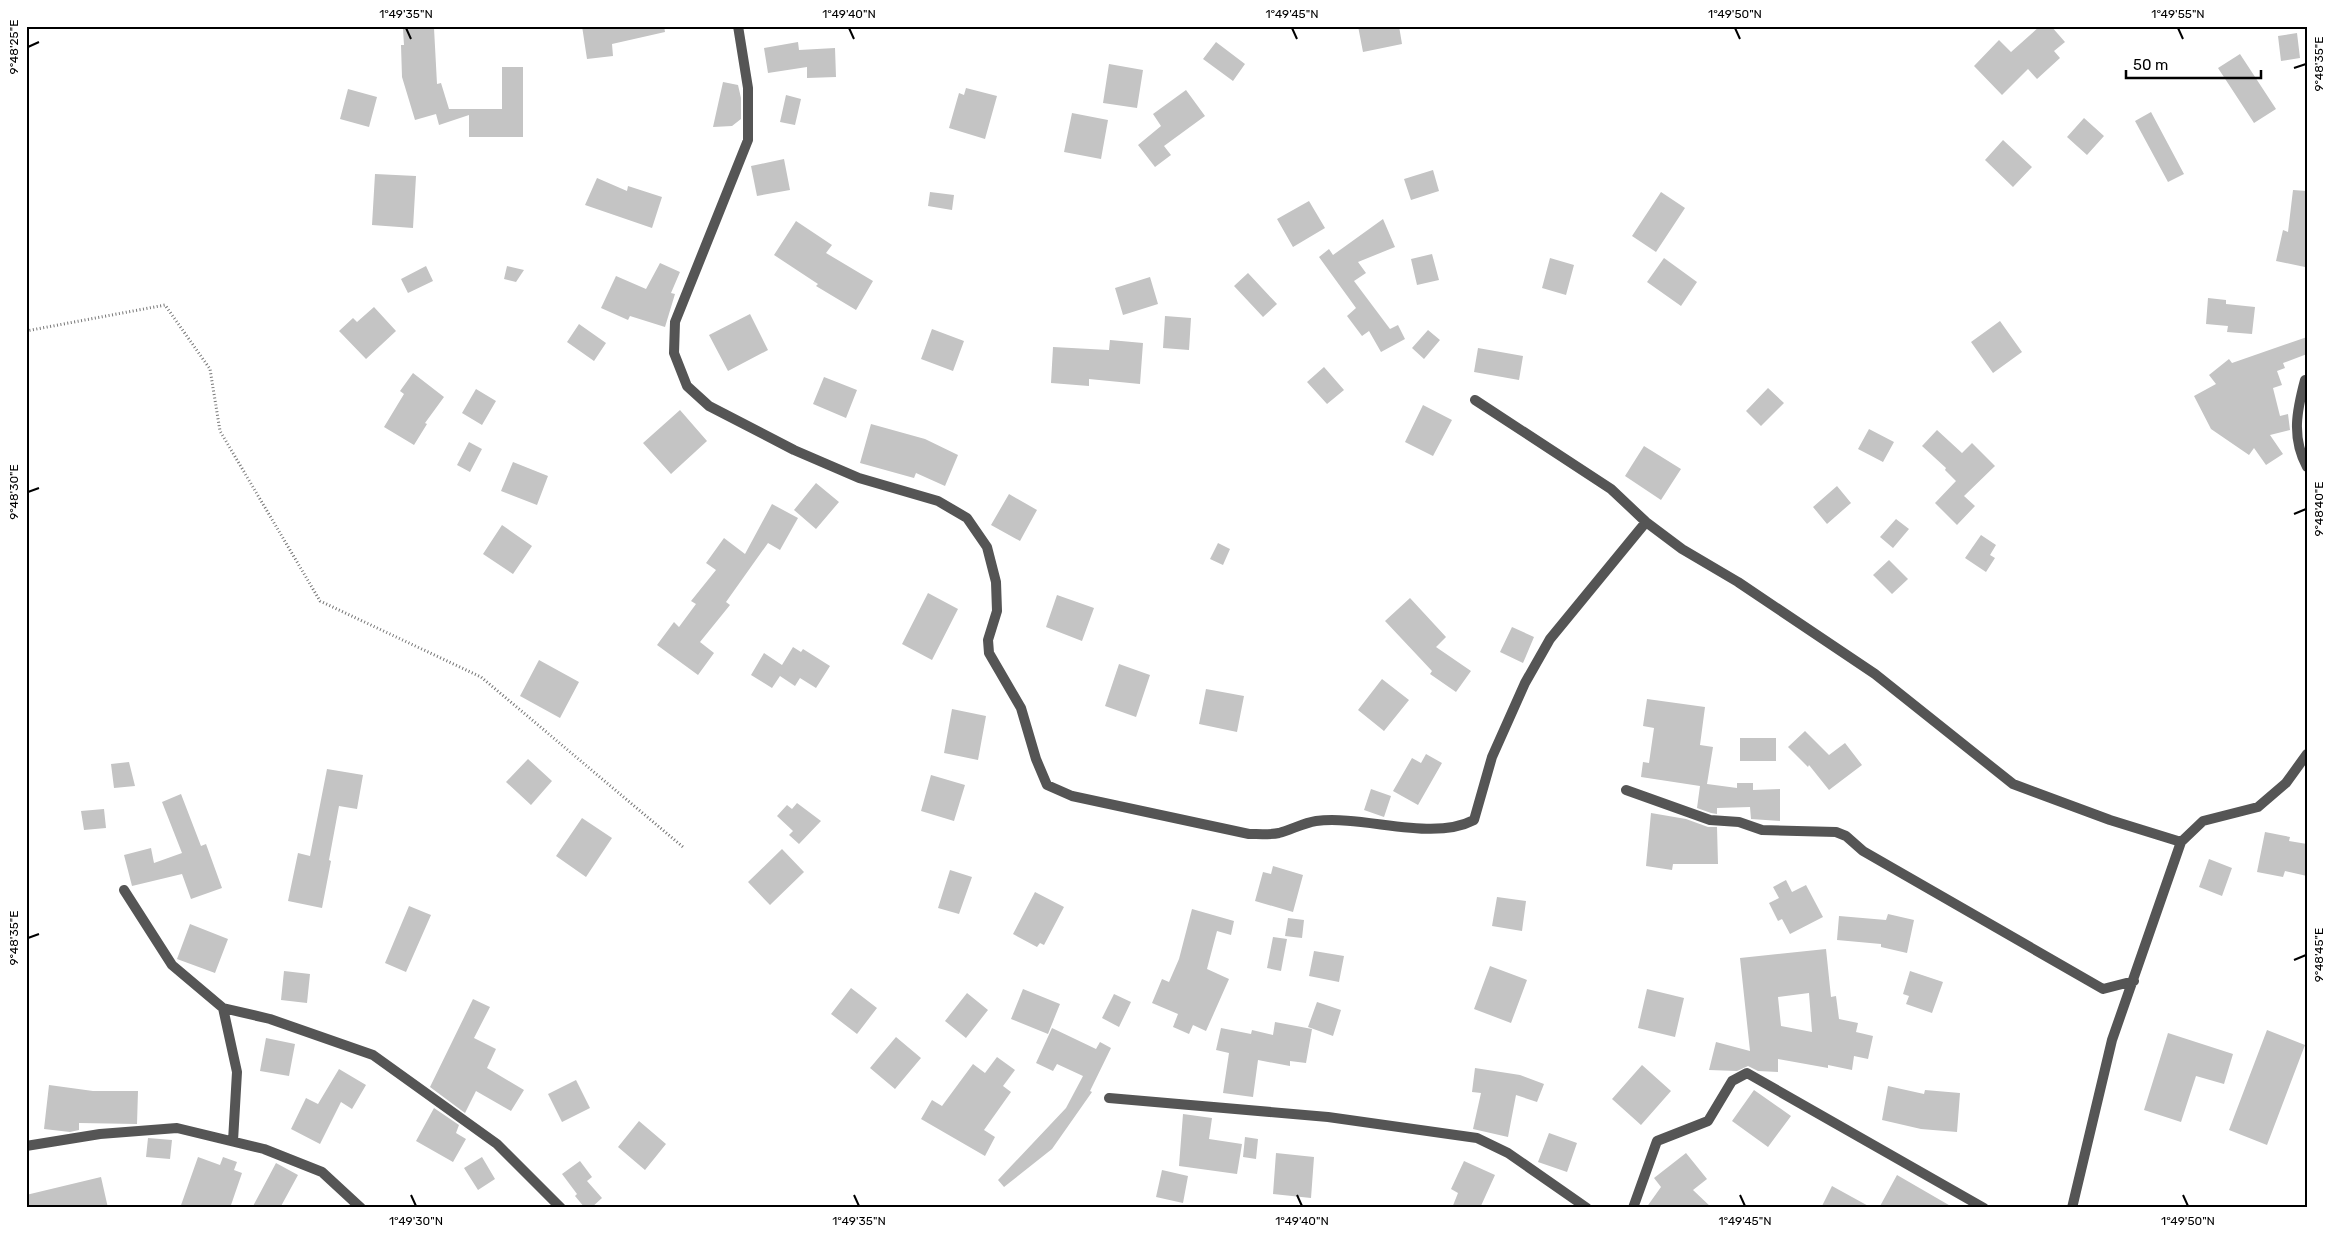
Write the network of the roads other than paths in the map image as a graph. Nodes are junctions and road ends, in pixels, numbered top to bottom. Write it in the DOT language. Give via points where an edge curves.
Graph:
graph roads {
  1 [pos="738,26"];
  2 [pos="2305,380"];
  3 [pos="1475,400"];
  4 [pos="2307,467"];
  5 [pos="1646,522"];
  6 [pos="2307,754"];
  7 [pos="1626,790"];
  8 [pos="2181,842"];
  9 [pos="124,890"];
  10 [pos="2134,981"];
  11 [pos="223,1008"];
  12 [pos="1109,1098"];
  13 [pos="234,1142"];
  14 [pos="26,1146"];
  15 [pos="361,1208"];
  16 [pos="561,1208"];
  17 [pos="1587,1208"];
  18 [pos="1633,1208"];
  19 [pos="1984,1208"];
  20 [pos="2072,1208"];
  1 -- 5 [label="street" via="748,88 748,140 675,322 674,353 687,386 709,406 794,450 859,478 938,501 967,518 987,548 996,582 997,611 988,640 989,653 1021,708 1047,785 1072,796 1249,834 1277,833 1315,821 1366,822 1426,829 1450,829 1464,825 1474,820 1492,757 1550,640"];
  2 -- 4 [label="street" via="2295,424"];
  3 -- 5 [label="street" via="1610,489"];
  5 -- 8 [label="street" via="1682,549 1738,582 1875,674 2013,784"];
  6 -- 8 [label="street" via="2286,782 2258,808 2203,821"];
  7 -- 10 [label="street" via="1710,820 1739,822 1762,830 1836,832 1846,836 1863,852 2103,989"];
  8 -- 10 [label="street"];
  9 -- 11 [label="street" via="172,965"];
  10 -- 20 [label="street" via="2112,1040"];
  11 -- 13 [label="street" via="237,1072"];
  11 -- 16 [label="street" via="270,1019 372,1055 497,1144"];
  12 -- 17 [label="street" via="1328,1117 1477,1138 1508,1153"];
  13 -- 14 [label="street" via="176,1128 100,1134"];
  13 -- 15 [label="street" via="264,1149 322,1172"];
  18 -- 19 [label="street" via="1658,1141 1708,1121 1732,1081 1747,1073"];
}
